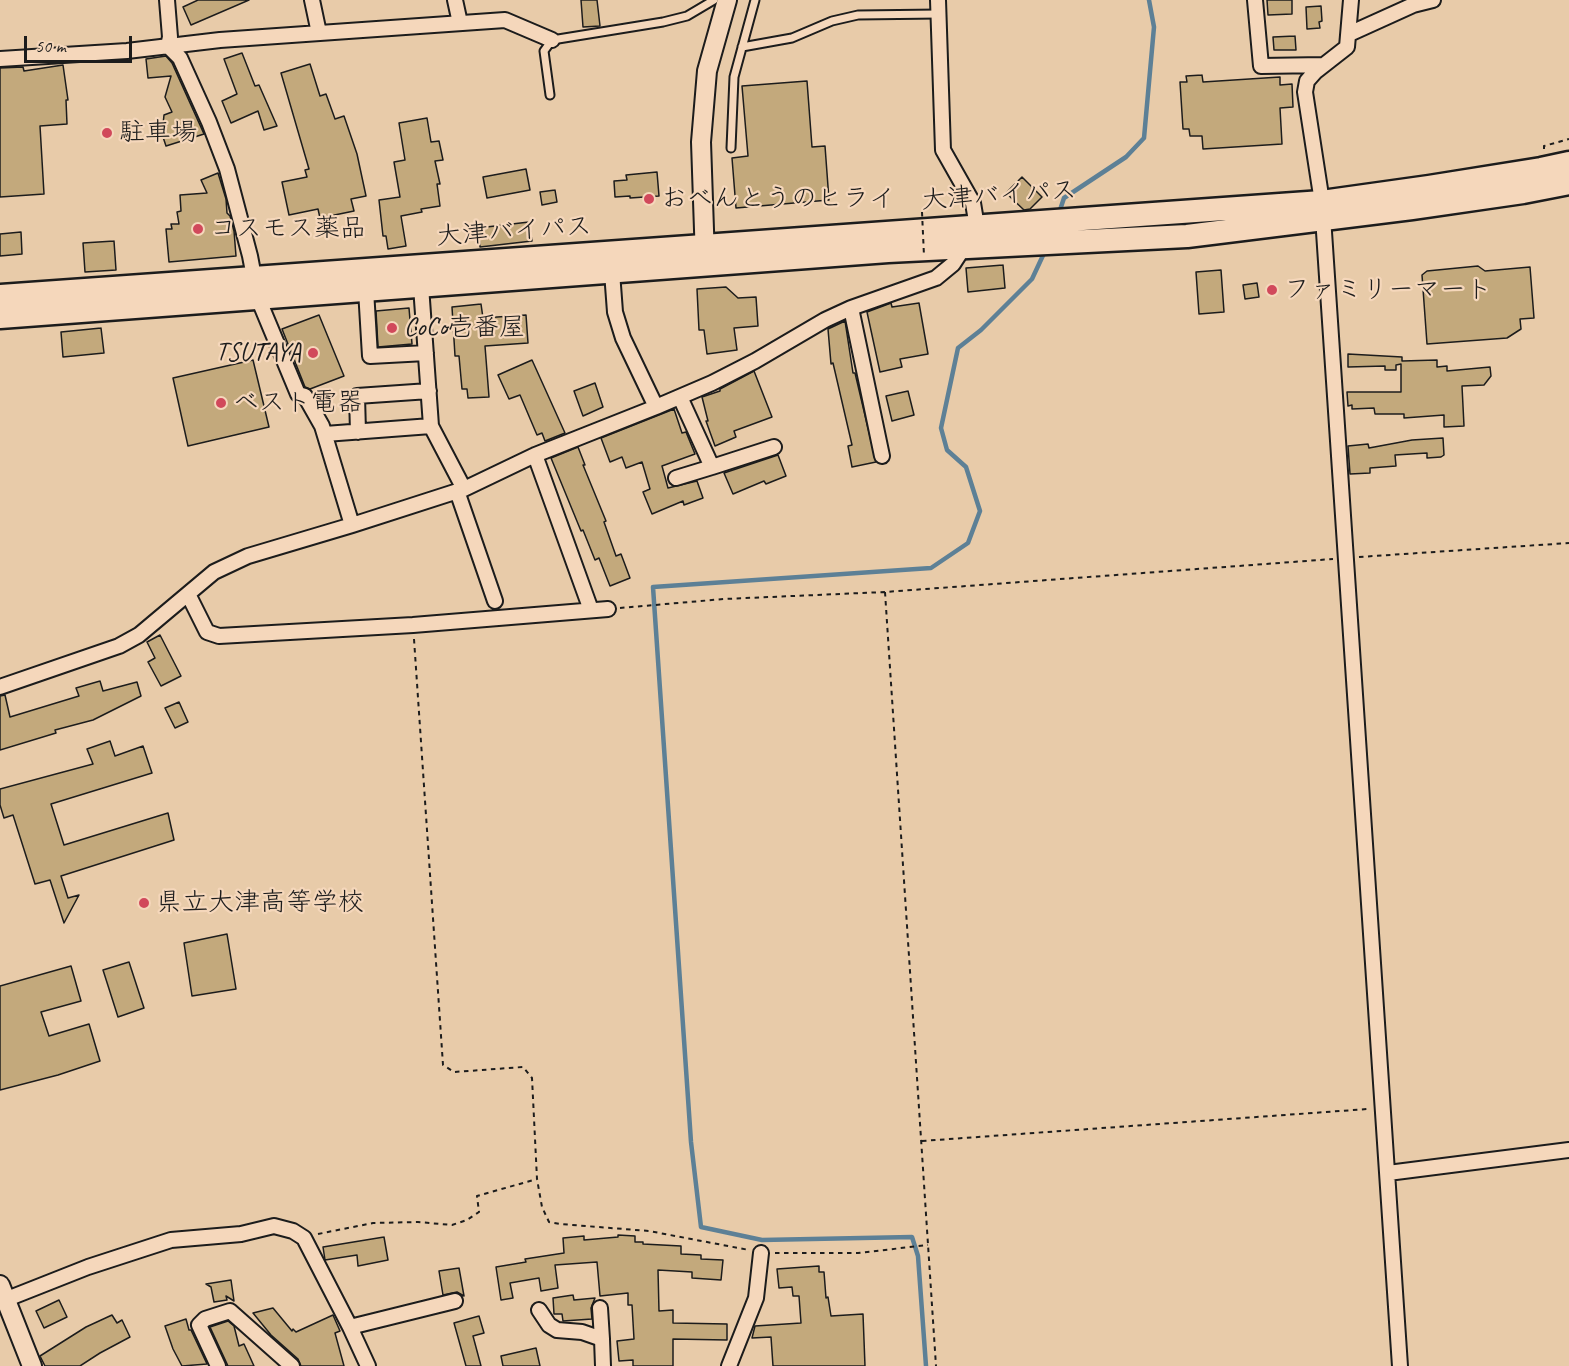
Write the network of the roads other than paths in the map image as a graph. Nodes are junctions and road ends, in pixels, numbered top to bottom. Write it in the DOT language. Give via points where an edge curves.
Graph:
graph roads {
  1 [pos="167,0"];
  2 [pos="312,0"];
  3 [pos="454,0"];
  4 [pos="714,0"];
  5 [pos="727,0"];
  6 [pos="755,0"];
  7 [pos="1255,0"];
  8 [pos="1351,0"];
  9 [pos="1433,0"];
  10 [pos="939,7"];
  11 [pos="459,22"];
  12 [pos="319,33"];
  13 [pos="1349,34"];
  14 [pos="552,40"];
  15 [pos="168,45"];
  16 [pos="742,47"];
  17 [pos="0,59"];
  18 [pos="1325,65"];
  19 [pos="550,95"];
  20 [pos="731,148"];
  21 [pos="1569,163"];
  22 [pos="1569,183"];
  23 [pos="1323,211"];
  24 [pos="977,227"];
  25 [pos="963,248"];
  26 [pos="704,255"];
  27 [pos="612,272"];
  28 [pos="420,286"];
  29 [pos="256,289"];
  30 [pos="366,290"];
  31 [pos="0,297"];
  32 [pos="851,308"];
  33 [pos="0,317"];
  34 [pos="426,353"];
  35 [pos="429,391"];
  36 [pos="680,397"];
  37 [pos="656,407"];
  38 [pos="431,426"];
  39 [pos="358,432"];
  40 [pos="325,435"];
  41 [pos="774,447"];
  42 [pos="535,455"];
  43 [pos="882,456"];
  44 [pos="712,466"];
  45 [pos="676,478"];
  46 [pos="460,490"];
  47 [pos="352,525"];
  48 [pos="188,594"];
  49 [pos="495,601"];
  50 [pos="608,609"];
  51 [pos="591,610"];
  52 [pos="0,687"];
  53 [pos="1569,1150"];
  54 [pos="1388,1173"];
  55 [pos="761,1253"];
  56 [pos="3,1292"];
  57 [pos="454,1301"];
  58 [pos="600,1308"];
  59 [pos="539,1310"];
  60 [pos="350,1327"];
  61 [pos="602,1339"];
  62 [pos="31,1365"];
  63 [pos="218,1366"];
  64 [pos="292,1366"];
  65 [pos="368,1366"];
  66 [pos="603,1366"];
  67 [pos="729,1366"];
  68 [pos="1400,1366"];
  1 -- 15 [label="street"];
  2 -- 12 [label="street"];
  3 -- 11 [label="street"];
  4 -- 14 [label="lane" via="687,16 663,22"];
  5 -- 26 [label="main road" via="707,71 701,142"];
  6 -- 16 [label="lane"];
  7 -- 18 [label="street" via="1261,66"];
  8 -- 13 [label="street"];
  9 -- 13 [label="street"];
  10 -- 16 [label="lane" via="858,15 792,38"];
  10 -- 24 [label="street" via="943,150 972,203"];
  11 -- 12 [label="street"];
  11 -- 14 [label="street" via="505,20"];
  12 -- 15 [label="street"];
  13 -- 18 [label="street" via="1347,47"];
  14 -- 19 [label="lane" via="544,51"];
  15 -- 17 [label="street"];
  15 -- 29 [label="street" via="180,58 227,169"];
  16 -- 20 [label="lane" via="734,77"];
  18 -- 23 [label="street" via="1306,81 1305,92"];
  21 -- 23 [label="highway, 大津バイパス" via="1429,187"];
  22 -- 23 [label="highway, 大津バイパス" via="1512,194"];
  23 -- 24 [label="highway, 大津バイパス"];
  23 -- 25 [label="highway, 大津バイパス" via="1186,236"];
  23 -- 54 [label="street"];
  24 -- 25 [label="street"];
  24 -- 26 [label="highway, 大津バイパス"];
  25 -- 26 [label="highway, 大津バイパス"];
  25 -- 32 [label="street" via="953,264 936,278"];
  26 -- 27 [label="highway, 大津バイパス"];
  26 -- 29 [label="highway, 大津バイパス" via="553,258"];
  27 -- 28 [label="highway, 大津バイパス"];
  27 -- 37 [label="street" via="615,312 623,338"];
  28 -- 30 [label="highway, 大津バイパス"];
  28 -- 34 [label="street"];
  29 -- 30 [label="highway, 大津バイパス"];
  29 -- 31 [label="highway, 大津バイパス"];
  29 -- 33 [label="highway, 大津バイパス"];
  29 -- 40 [label="street" via="298,394 305,396"];
  30 -- 34 [label="street" via="370,356"];
  32 -- 36 [label="street"];
  32 -- 43 [label="street"];
  34 -- 35 [label="street"];
  35 -- 38 [label="street"];
  35 -- 39 [label="street" via="357,396"];
  36 -- 37 [label="street"];
  36 -- 44 [label="street"];
  37 -- 42 [label="street"];
  38 -- 39 [label="street"];
  38 -- 46 [label="street"];
  39 -- 40 [label="street"];
  40 -- 47 [label="street"];
  41 -- 44 [label="street"];
  42 -- 46 [label="street"];
  42 -- 51 [label="street"];
  44 -- 45 [label="street"];
  46 -- 47 [label="street"];
  46 -- 49 [label="street"];
  47 -- 48 [label="street" via="248,555 214,572"];
  48 -- 51 [label="street" via="207,632 219,636"];
  48 -- 52 [label="street" via="119,646"];
  50 -- 51 [label="street"];
  53 -- 54 [label="street"];
  54 -- 68 [label="street"];
  55 -- 67 [label="street" via="756,1298"];
  56 -- 60 [label="street" via="171,1240 241,1234 274,1226 304,1238"];
  56 -- 62 [label="main road"];
  57 -- 60 [label="street"];
  58 -- 61 [label="street"];
  59 -- 61 [label="street" via="557,1330"];
  60 -- 65 [label="street"];
  61 -- 66 [label="street"];
  63 -- 64 [label="street" via="199,1325 230,1311"];
}
